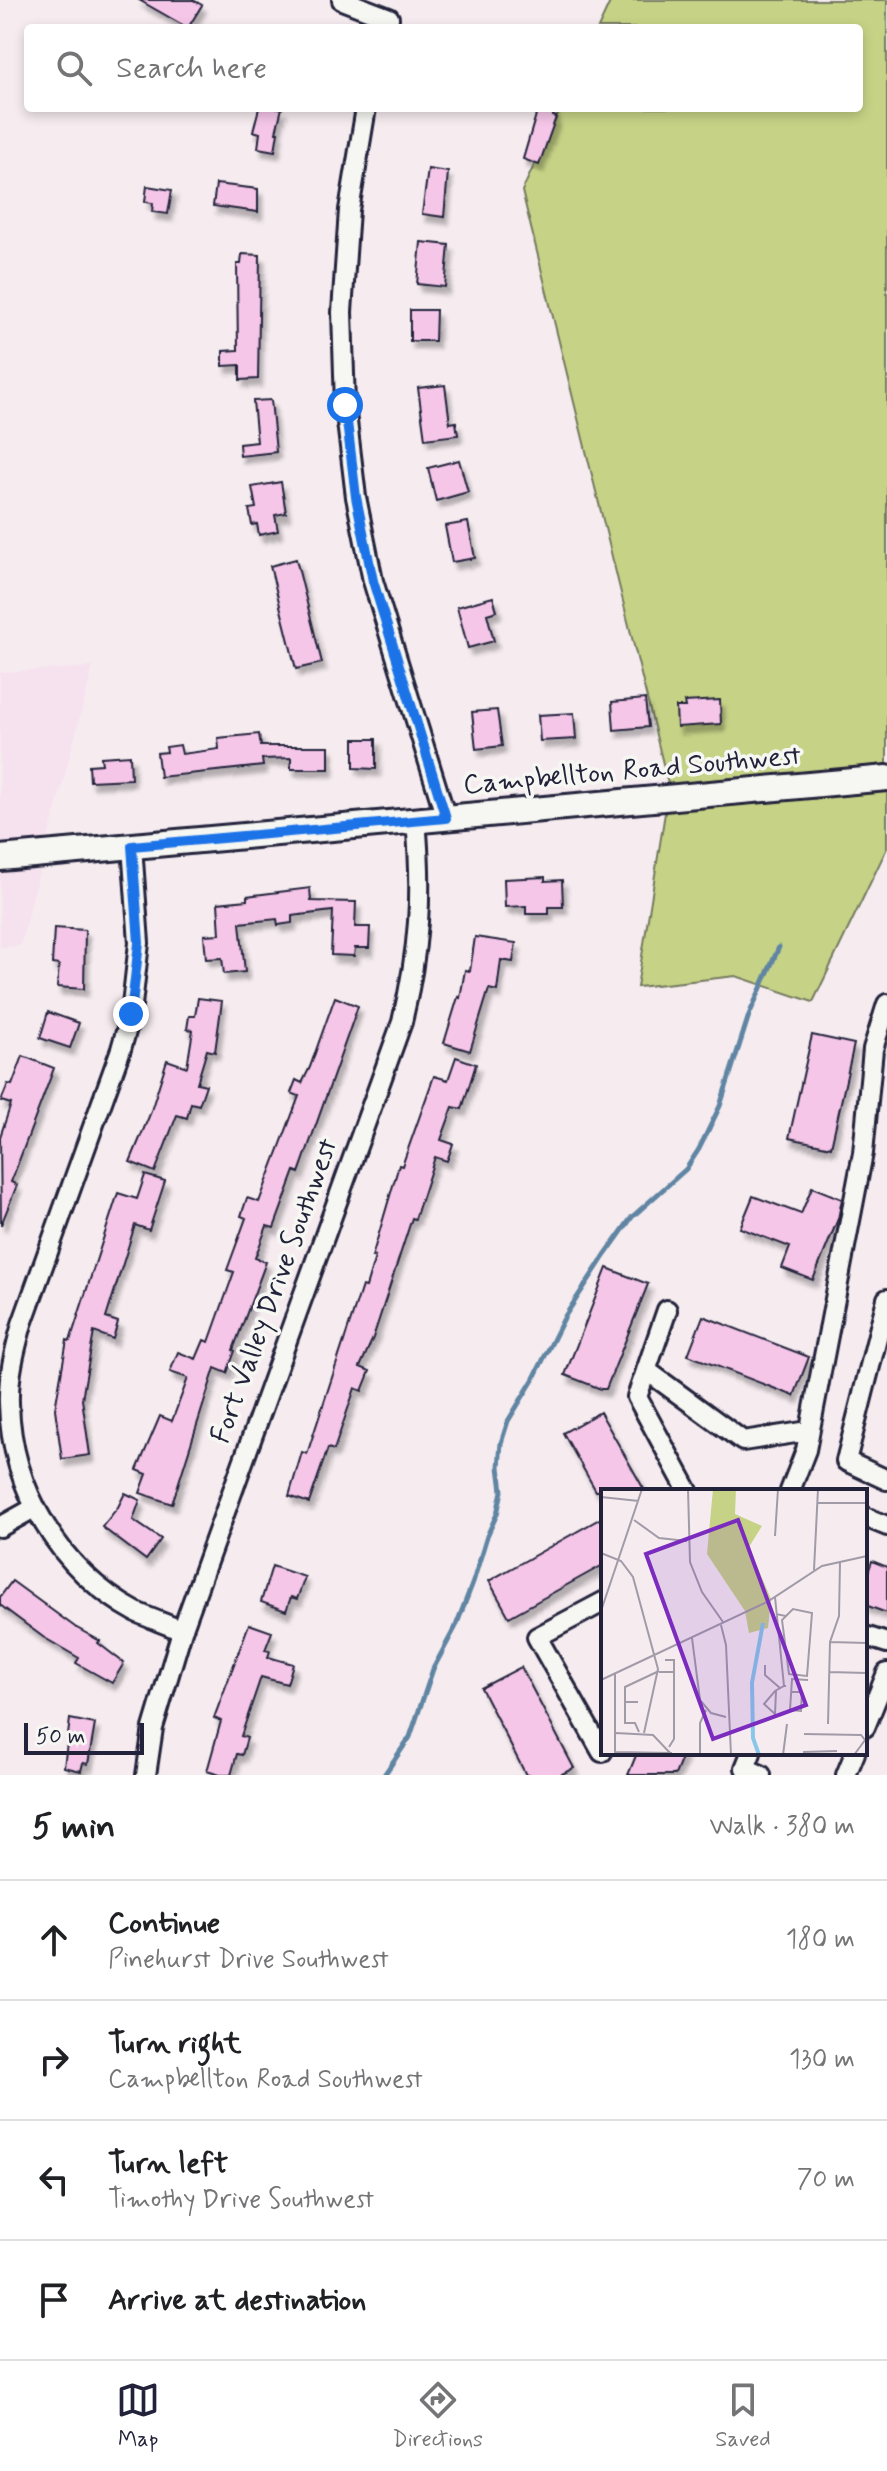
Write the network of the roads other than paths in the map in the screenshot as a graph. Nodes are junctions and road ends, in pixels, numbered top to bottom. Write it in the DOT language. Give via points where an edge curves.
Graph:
graph roads {
  1 [pos="342,0"];
  2 [pos="396,0"];
  3 [pos="388,23"];
  4 [pos="365,112"];
  5 [pos="887,778"];
  6 [pos="446,818"];
  7 [pos="416,821"];
  8 [pos="132,846"];
  9 [pos="0,858"];
  10 [pos="887,1004"];
  11 [pos="887,1299"];
  12 [pos="667,1310"];
  13 [pos="646,1370"];
  14 [pos="809,1431"];
  15 [pos="887,1480"];
  16 [pos="687,1489"];
  17 [pos="791,1489"];
  18 [pos="34,1508"];
  19 [pos="867,1518"];
  20 [pos="887,1526"];
  21 [pos="0,1527"];
  22 [pos="601,1603"];
  23 [pos="182,1631"];
  24 [pos="867,1637"];
  25 [pos="887,1643"];
  26 [pos="887,1673"];
  27 [pos="867,1722"];
  28 [pos="601,1750"];
  29 [pos="750,1755"];
  30 [pos="854,1755"];
  31 [pos="146,1775"];
  32 [pos="761,1775"];
  33 [pos="846,1775"];
  1 -- 3 [label="street"];
  2 -- 3 [label="street"];
  4 -- 6 [label="street" via="349,210 342,312 345,405 373,581"];
  5 -- 6 [label="main road, Campbellton Road Southwest"];
  6 -- 7 [label="main road, Campbellton Road Southwest"];
  7 -- 8 [label="main road, Campbellton Road Southwest"];
  7 -- 23 [label="street, Fort Valley Drive Southwest" via="420,922 402,1022"];
  8 -- 9 [label="main road, Campbellton Road Southwest"];
  8 -- 18 [label="street" via="139,943 131,1014 12,1364 12,1438"];
  10 -- 14 [label="street" via="873,1049 863,1153"];
  11 -- 15 [label="street" via="846,1461"];
  12 -- 13 [label="street"];
  13 -- 14 [label="street" via="743,1441"];
  13 -- 16 [label="street" via="637,1397"];
  14 -- 17 [label="street"];
  18 -- 21 [label="street"];
  18 -- 23 [label="street" via="61,1550 95,1584 137,1612"];
  19 -- 20 [label="street"];
  22 -- 28 [label="street" via="537,1637"];
  23 -- 31 [label="street, Fort Valley Drive Southwest" via="153,1728"];
  24 -- 25 [label="street"];
  26 -- 27 [label="street"];
  29 -- 32 [label="street" via="745,1768"];
  30 -- 33 [label="street"];
}
